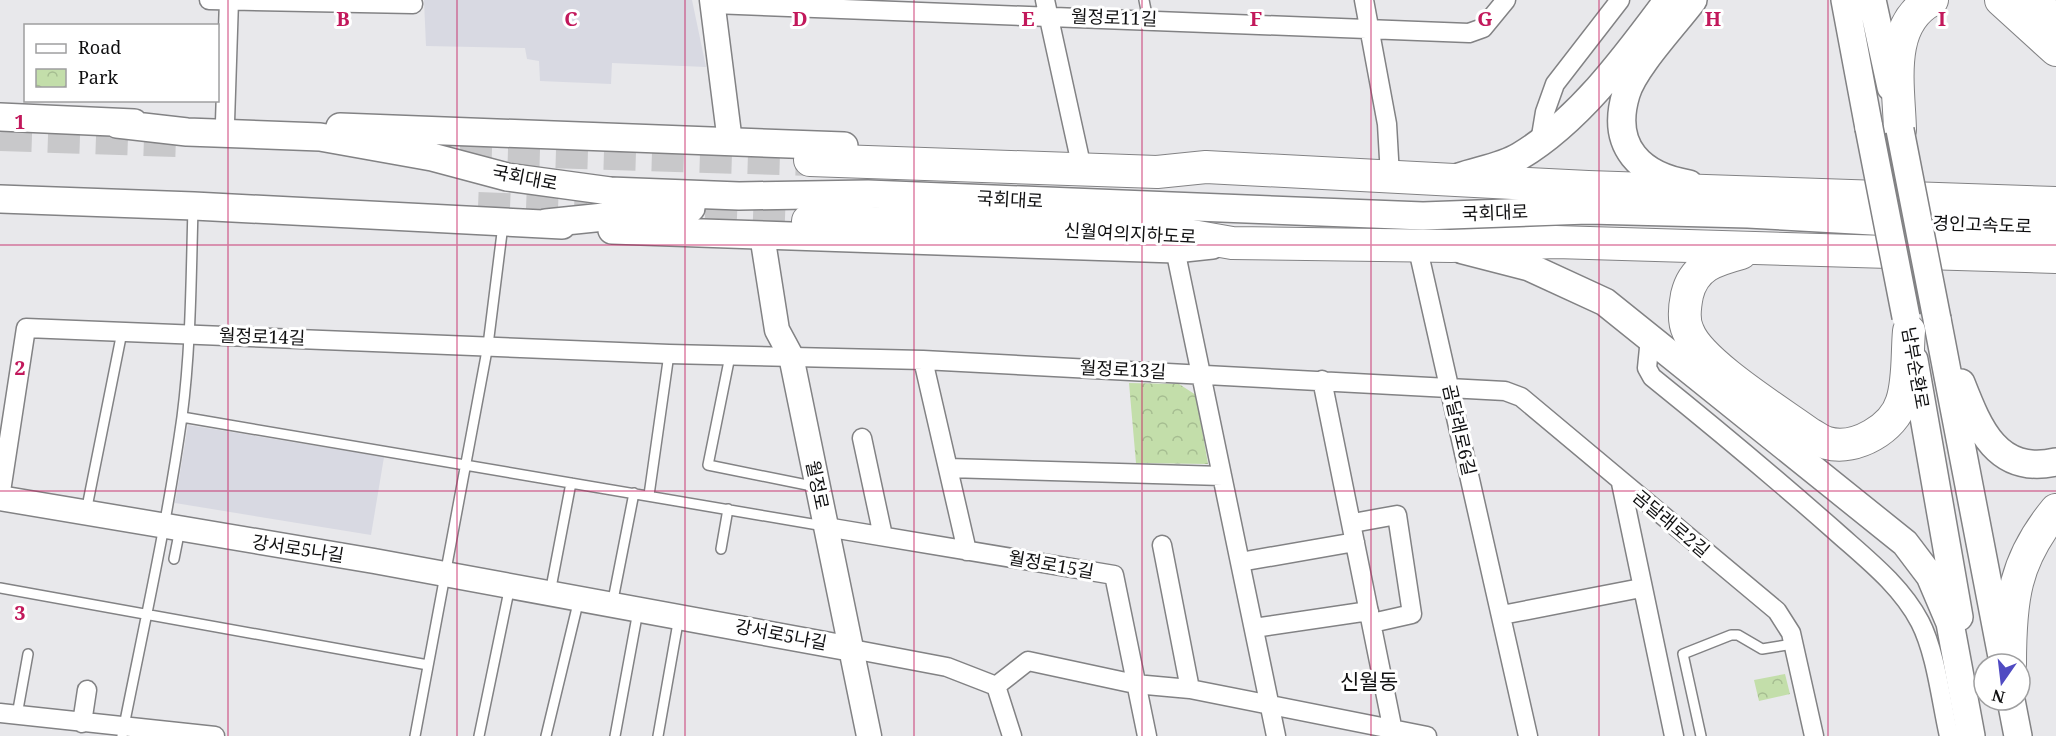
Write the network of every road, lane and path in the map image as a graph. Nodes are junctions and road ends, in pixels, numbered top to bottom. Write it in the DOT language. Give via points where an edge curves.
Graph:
graph roads {
  1 [pos="209,0"];
  2 [pos="229,0"];
  3 [pos="1144,0"];
  4 [pos="1364,0"];
  5 [pos="1506,0"];
  6 [pos="1620,0"];
  7 [pos="1668,0"];
  8 [pos="1693,0"];
  9 [pos="1833,0"];
  10 [pos="1845,0"];
  11 [pos="1872,0"];
  12 [pos="1932,0"];
  13 [pos="2001,0"];
  14 [pos="2036,0"];
  15 [pos="713,2"];
  16 [pos="413,4"];
  17 [pos="1047,8"];
  18 [pos="2056,19"];
  19 [pos="1148,20"];
  20 [pos="1370,28"];
  21 [pos="1855,46"];
  22 [pos="2056,50"];
  23 [pos="0,117"];
  24 [pos="225,122"];
  25 [pos="117,124"];
  26 [pos="1900,130"];
  27 [pos="729,142"];
  28 [pos="1540,142"];
  29 [pos="1079,155"];
  30 [pos="810,160"];
  31 [pos="1206,167"];
  32 [pos="1390,176"];
  33 [pos="1449,180"];
  34 [pos="1729,191"];
  35 [pos="0,199"];
  36 [pos="2056,203"];
  37 [pos="194,206"];
  38 [pos="808,221"];
  39 [pos="504,222"];
  40 [pos="546,223"];
  41 [pos="1908,223"];
  42 [pos="2056,227"];
  43 [pos="762,235"];
  44 [pos="2056,238"];
  45 [pos="1232,243"];
  46 [pos="1417,245"];
  47 [pos="1451,246"];
  48 [pos="1762,248"];
  49 [pos="1175,249"];
  50 [pos="2056,257"];
  51 [pos="1907,324"];
  52 [pos="1939,325"];
  53 [pos="122,332"];
  54 [pos="189,334"];
  55 [pos="1650,338"];
  56 [pos="488,345"];
  57 [pos="669,354"];
  58 [pos="730,356"];
  59 [pos="791,356"];
  60 [pos="923,360"];
  61 [pos="1201,374"];
  62 [pos="1322,380"];
  63 [pos="1450,387"];
  64 [pos="182,417"];
  65 [pos="862,438"];
  66 [pos="2056,462"];
  67 [pos="464,466"];
  68 [pos="948,468"];
  69 [pos="1222,476"];
  70 [pos="571,483"];
  71 [pos="1621,483"];
  72 [pos="817,487"];
  73 [pos="634,493"];
  74 [pos="649,495"];
  75 [pos="0,498"];
  76 [pos="728,509"];
  77 [pos="2056,510"];
  78 [pos="86,513"];
  79 [pos="1353,523"];
  80 [pos="826,527"];
  81 [pos="172,528"];
  82 [pos="883,536"];
  83 [pos="1355,543"];
  84 [pos="1162,545"];
  85 [pos="721,549"];
  86 [pos="967,550"];
  87 [pos="174,559"];
  88 [pos="1240,562"];
  89 [pos="444,574"];
  90 [pos="510,585"];
  91 [pos="0,588"];
  92 [pos="1641,588"];
  93 [pos="550,592"];
  94 [pos="579,599"];
  95 [pos="612,604"];
  96 [pos="639,609"];
  97 [pos="146,614"];
  98 [pos="1502,615"];
  99 [pos="679,616"];
  100 [pos="1370,617"];
  101 [pos="1254,628"];
  102 [pos="1793,644"];
  103 [pos="852,649"];
  104 [pos="2002,652"];
  105 [pos="2010,652"];
  106 [pos="28,654"];
  107 [pos="428,665"];
  108 [pos="1135,684"];
  109 [pos="996,686"];
  110 [pos="1190,689"];
  111 [pos="87,690"];
  112 [pos="1269,705"];
  113 [pos="2013,712"];
  114 [pos="8,714"];
  115 [pos="82,723"];
  116 [pos="123,732"];
  117 [pos="1394,733"];
  118 [pos="215,736"];
  119 [pos="415,736"];
  120 [pos="479,736"];
  121 [pos="546,736"];
  122 [pos="615,736"];
  123 [pos="658,736"];
  124 [pos="869,736"];
  125 [pos="1012,736"];
  126 [pos="1147,736"];
  127 [pos="1276,736"];
  128 [pos="1427,736"];
  129 [pos="1528,736"];
  130 [pos="1674,736"];
  131 [pos="1701,736"];
  132 [pos="1814,736"];
  133 [pos="1949,736"];
  134 [pos="1971,736"];
  135 [pos="1980,736"];
  136 [pos="2018,736"];
  1 -- 2 [label="street"];
  2 -- 16 [label="street"];
  2 -- 24 [label="street"];
  3 -- 19 [label="lane"];
  4 -- 20 [label="street"];
  5 -- 20 [label="street, 월정로11길" via="1477,32"];
  6 -- 28 [label="street" via="1555,84"];
  7 -- 28 [label="main road" via="1586,101"];
  8 -- 34 [label="main road" via="1635,75 1626,94 1624,139 1633,158 1647,170 1671,181"];
  9 -- 21 [label="main road"];
  10 -- 21 [label="main road, 남부순환로"];
  11 -- 26 [label="main road, 남부순환로"];
  12 -- 26 [label="highway" via="1914,16 1898,53"];
  13 -- 22 [label="highway"];
  14 -- 18 [label="main road"];
  15 -- 17 [label="street, 월정로11길"];
  15 -- 27 [label="street"];
  17 -- 19 [label="street, 월정로11길"];
  17 -- 29 [label="street"];
  19 -- 20 [label="street, 월정로11길"];
  20 -- 32 [label="street" via="1387,124"];
  21 -- 51 [label="main road, 남부순환로, bridge"];
  23 -- 25 [label="main road"];
  24 -- 25 [label="main road"];
  24 -- 27 [label="main road"];
  25 -- 41 [label="main road, 국회대로" via="187,132 320,137 432,157 507,177 610,191 739,196 868,194 1423,216 1588,210"];
  26 -- 52 [label="main road, 남부순환로, bridge"];
  27 -- 29 [label="main road"];
  28 -- 33 [label="main road" via="1501,165"];
  29 -- 31 [label="main road"];
  30 -- 31 [label="highway" via="1157,172"];
  31 -- 32 [label="highway"];
  32 -- 33 [label="highway"];
  33 -- 34 [label="highway"];
  34 -- 36 [label="highway"];
  35 -- 37 [label="main road"];
  37 -- 39 [label="main road"];
  37 -- 54 [label="lane"];
  38 -- 45 [label="highway, 신월여의지하도로" via="1174,233"];
  39 -- 40 [label="main road"];
  39 -- 56 [label="lane"];
  40 -- 43 [label="main road" via="612,230"];
  40 -- 44 [label="main road, 국회대로" via="708,206 850,203 1421,227 1583,221"];
  41 -- 42 [label="highway, 경인고속도로"];
  43 -- 49 [label="main road"];
  43 -- 59 [label="street, 월정로" via="777,330"];
  45 -- 46 [label="highway, 신월여의지하도로"];
  45 -- 49 [label="main road"];
  46 -- 47 [label="highway, 신월여의지하도로"];
  46 -- 63 [label="street, 곰달래로6길"];
  47 -- 48 [label="highway, 신월여의지하도로" via="1556,243"];
  47 -- 55 [label="main road" via="1557,277 1605,302"];
  48 -- 50 [label="highway, 경인고속도로"];
  48 -- 51 [label="highway" via="1701,268 1690,283 1684,306 1687,331 1703,355 1810,434 1828,443 1845,444 1882,429 1895,416 1903,400"];
  49 -- 61 [label="street"];
  51 -- 135 [label="main road, 남부순환로"];
  52 -- 66 [label="main road" via="1986,439 2019,463"];
  52 -- 104 [label="main road, 남부순환로"];
  53 -- 54 [label="street, 월정로14길"];
  53 -- 75 [label="street, 월정로14길" via="26,328"];
  53 -- 78 [label="lane"];
  54 -- 56 [label="street, 월정로14길"];
  54 -- 64 [label="lane"];
  55 -- 133 [label="street" via="1647,368 1652,377 1770,473 1879,570 1900,594 1928,643"];
  55 -- 134 [label="main road" via="1905,543 1929,576 1950,623"];
  56 -- 57 [label="street, 월정로14길"];
  56 -- 67 [label="lane"];
  57 -- 58 [label="street, 월정로14길"];
  57 -- 74 [label="lane"];
  58 -- 59 [label="street, 월정로14길"];
  58 -- 72 [label="lane" via="708,465"];
  59 -- 60 [label="street, 월정로13길"];
  59 -- 72 [label="street, 월정로"];
  60 -- 61 [label="street, 월정로13길"];
  60 -- 68 [label="street"];
  61 -- 62 [label="street, 월정로13길"];
  61 -- 69 [label="street"];
  62 -- 63 [label="street, 월정로13길"];
  62 -- 79 [label="street"];
  63 -- 71 [label="street, 곰달래로2길" via="1505,391 1521,397"];
  63 -- 98 [label="street, 곰달래로6길"];
  64 -- 67 [label="lane"];
  64 -- 81 [label="lane"];
  65 -- 82 [label="street"];
  67 -- 70 [label="lane"];
  67 -- 89 [label="lane"];
  68 -- 69 [label="street"];
  68 -- 86 [label="street"];
  69 -- 88 [label="street"];
  70 -- 73 [label="lane"];
  70 -- 93 [label="lane"];
  71 -- 92 [label="street"];
  71 -- 102 [label="street, 곰달래로2길" via="1777,611"];
  72 -- 80 [label="street, 월정로"];
  73 -- 74 [label="lane"];
  73 -- 95 [label="lane"];
  74 -- 76 [label="lane"];
  75 -- 78 [label="street, 강서로5나길"];
  76 -- 80 [label="lane"];
  76 -- 85 [label="lane"];
  77 -- 105 [label="highway" via="2021,564 2010,621"];
  78 -- 81 [label="street, 강서로5나길"];
  79 -- 83 [label="street"];
  79 -- 100 [label="street" via="1397,515 1412,614"];
  80 -- 82 [label="street, 월정로15길"];
  80 -- 103 [label="street, 월정로"];
  81 -- 87 [label="lane"];
  81 -- 89 [label="street, 강서로5나길"];
  81 -- 97 [label="lane"];
  82 -- 86 [label="street, 월정로15길"];
  83 -- 88 [label="street"];
  83 -- 100 [label="street"];
  84 -- 110 [label="street"];
  86 -- 108 [label="street, 월정로15길" via="1114,575"];
  88 -- 101 [label="street"];
  89 -- 90 [label="street, 강서로5나길"];
  89 -- 107 [label="lane"];
  90 -- 93 [label="street, 강서로5나길"];
  90 -- 120 [label="lane"];
  91 -- 97 [label="lane"];
  92 -- 98 [label="street"];
  92 -- 130 [label="street"];
  93 -- 94 [label="street, 강서로5나길"];
  94 -- 95 [label="street, 강서로5나길"];
  94 -- 121 [label="lane"];
  95 -- 96 [label="street, 강서로5나길"];
  96 -- 99 [label="street, 강서로5나길"];
  96 -- 122 [label="lane"];
  97 -- 107 [label="lane"];
  97 -- 116 [label="lane"];
  98 -- 129 [label="street, 곰달래로6길"];
  99 -- 103 [label="street, 강서로5나길"];
  99 -- 123 [label="lane"];
  100 -- 101 [label="street"];
  100 -- 117 [label="street"];
  101 -- 112 [label="street"];
  102 -- 131 [label="lane" via="1762,649 1731,635 1683,654"];
  102 -- 132 [label="street, 곰달래로2길"];
  103 -- 109 [label="street" via="947,667"];
  103 -- 124 [label="street, 월정로"];
  106 -- 114 [label="lane"];
  107 -- 119 [label="lane"];
  108 -- 109 [label="street" via="1028,661"];
  108 -- 110 [label="street"];
  108 -- 126 [label="street, 월정로15길"];
  109 -- 125 [label="street"];
  110 -- 112 [label="street"];
  111 -- 115 [label="street"];
  112 -- 117 [label="street"];
  112 -- 127 [label="street"];
  113 -- 136 [label="main road"];
  114 -- 115 [label="street"];
  115 -- 116 [label="street"];
  116 -- 118 [label="street"];
  117 -- 128 [label="street"];
}
